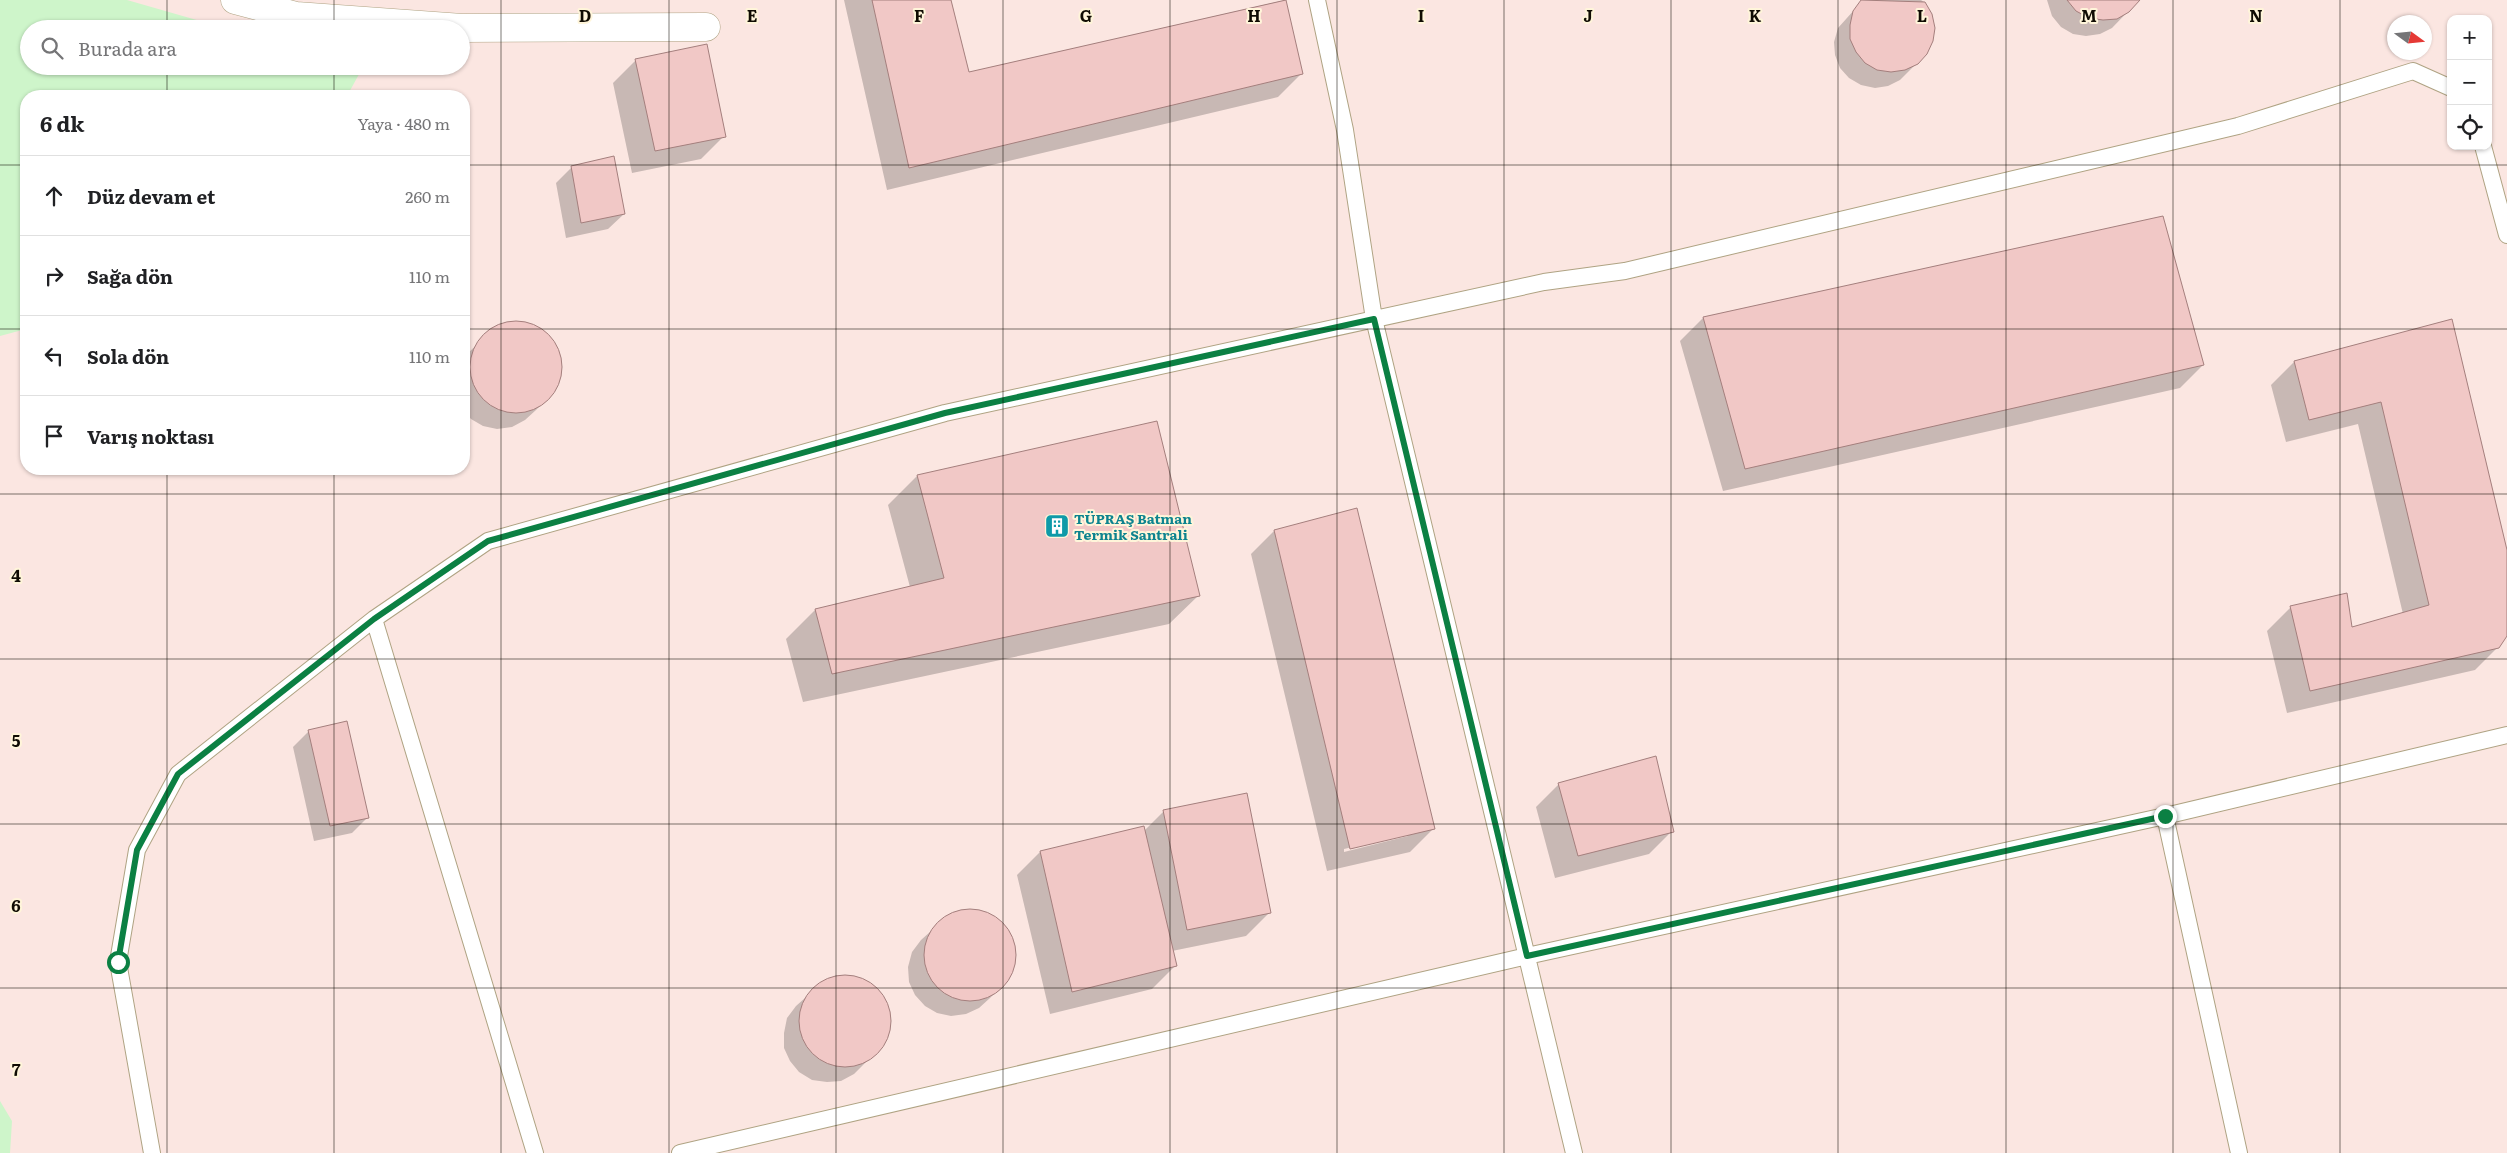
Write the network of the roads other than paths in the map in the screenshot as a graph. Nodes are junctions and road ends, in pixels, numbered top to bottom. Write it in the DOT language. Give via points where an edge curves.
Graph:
graph roads {
  1 [pos="235,0"];
  2 [pos="1317,0"];
  3 [pos="351,20"];
  4 [pos="706,26"];
  5 [pos="470,28"];
  6 [pos="2447,86"];
  7 [pos="2484,150"];
  8 [pos="2507,235"];
  9 [pos="1374,319"];
  10 [pos="374,619"];
  11 [pos="2507,735"];
  12 [pos="2165,816"];
  13 [pos="1527,956"];
  14 [pos="711,1150"];
  15 [pos="152,1153"];
  16 [pos="536,1153"];
  17 [pos="680,1153"];
  18 [pos="1574,1153"];
  19 [pos="2239,1153"];
  1 -- 3 [label="street" via="296,16"];
  2 -- 9 [label="lane" via="1345,130"];
  4 -- 5 [label="street"];
  6 -- 9 [label="lane" via="2413,71 2238,126 1625,271 1544,282"];
  7 -- 8 [label="lane"];
  9 -- 10 [label="lane" via="945,413 488,541"];
  9 -- 13 [label="lane"];
  10 -- 15 [label="lane" via="178,774 137,850 118,962"];
  10 -- 16 [label="lane"];
  11 -- 12 [label="lane"];
  12 -- 13 [label="lane"];
  12 -- 19 [label="lane"];
  13 -- 14 [label="lane"];
  13 -- 18 [label="lane"];
  14 -- 17 [label="lane"];
}
